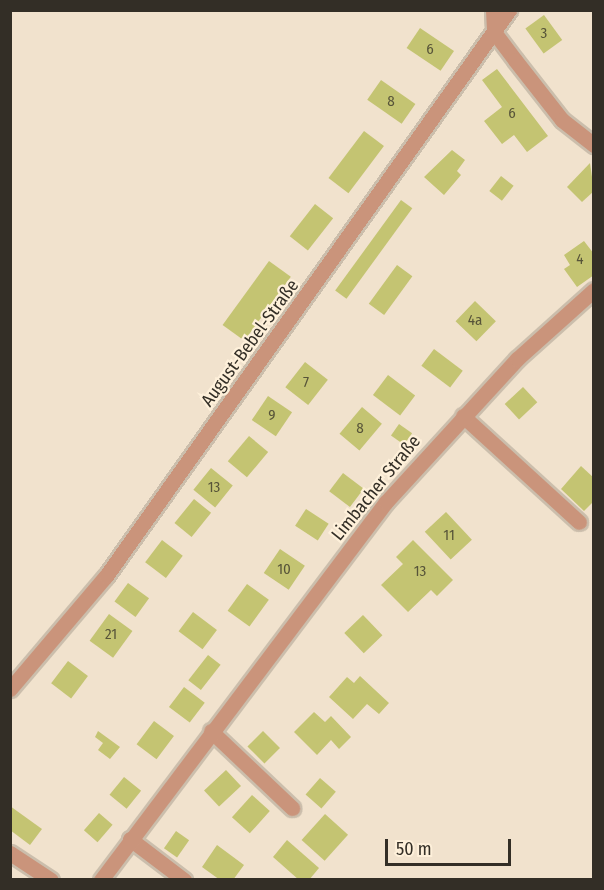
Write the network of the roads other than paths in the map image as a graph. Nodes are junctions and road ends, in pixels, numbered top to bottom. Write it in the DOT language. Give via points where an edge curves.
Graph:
graph roads {
  1 [pos="493,10"];
  2 [pos="510,10"];
  3 [pos="494,32"];
  4 [pos="594,145"];
  5 [pos="594,290"];
  6 [pos="463,416"];
  7 [pos="579,522"];
  8 [pos="10,689"];
  9 [pos="211,731"];
  10 [pos="292,808"];
  11 [pos="130,839"];
  12 [pos="10,853"];
  13 [pos="51,879"];
  14 [pos="101,879"];
  15 [pos="184,879"];
  1 -- 3 [label="street"];
  2 -- 3 [label="street, August-Bebel-Straße"];
  3 -- 4 [label="street" via="562,120"];
  3 -- 8 [label="street, August-Bebel-Straße" via="106,576"];
  5 -- 6 [label="street, Limbacher Straße"];
  6 -- 7 [label="street"];
  6 -- 9 [label="street, Limbacher Straße" via="386,502"];
  9 -- 10 [label="street"];
  9 -- 11 [label="street, Limbacher Straße"];
  11 -- 14 [label="street, Limbacher Straße"];
  11 -- 15 [label="street"];
  12 -- 13 [label="street"];
}
